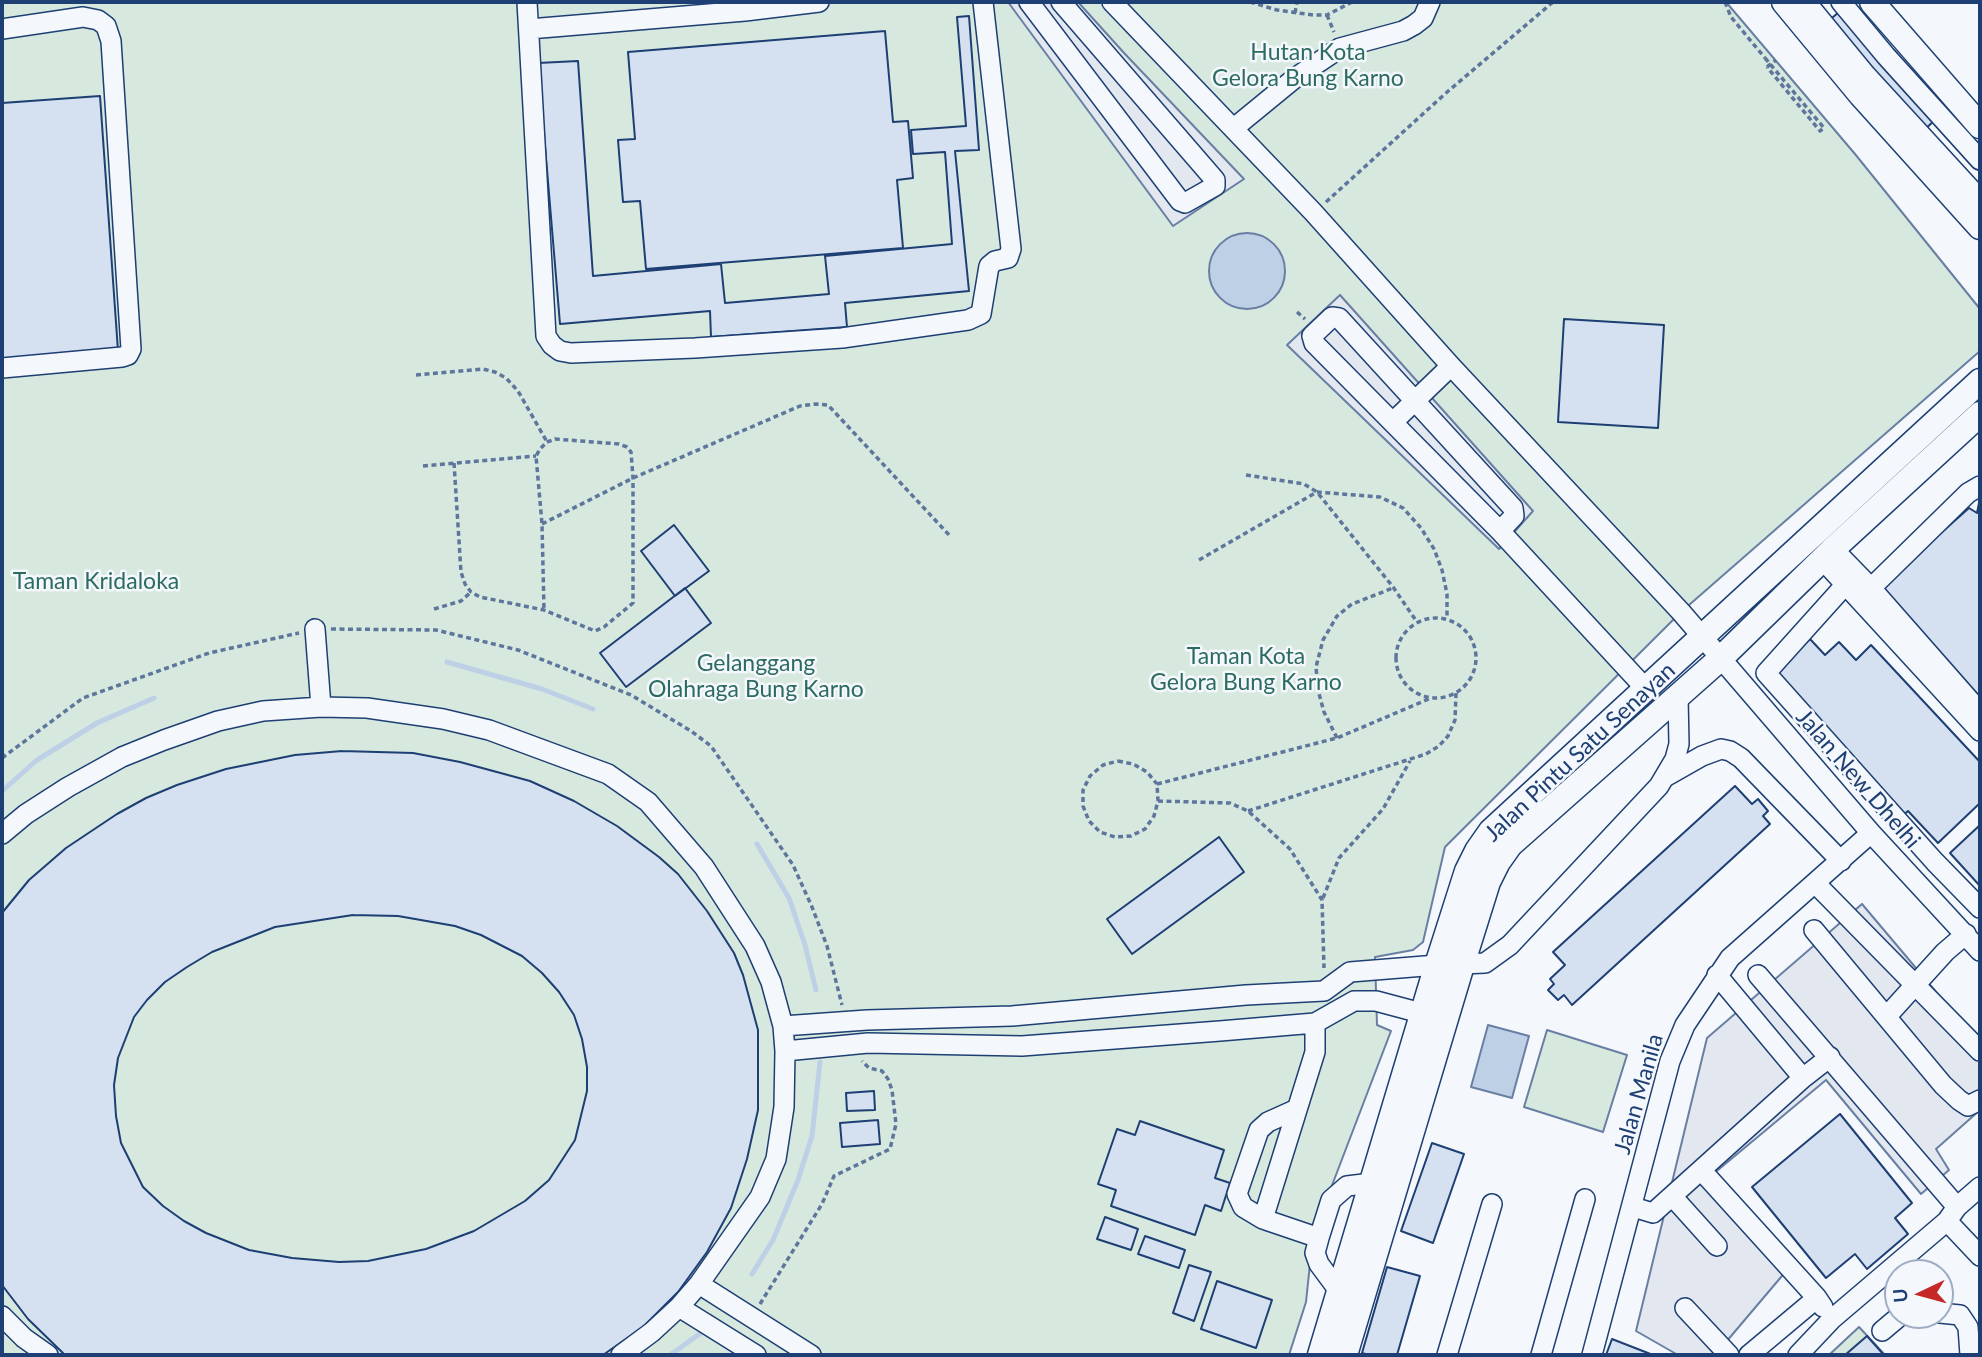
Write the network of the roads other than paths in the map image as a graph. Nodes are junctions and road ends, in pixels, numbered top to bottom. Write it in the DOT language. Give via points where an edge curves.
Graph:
graph roads {
  1 [pos="527,2"];
  2 [pos="819,2"];
  3 [pos="983,2"];
  4 [pos="1029,2"];
  5 [pos="1061,2"];
  6 [pos="1112,2"];
  7 [pos="1430,2"];
  8 [pos="1784,2"];
  9 [pos="1806,2"];
  10 [pos="1841,2"];
  11 [pos="1872,2"];
  12 [pos="745,6"];
  13 [pos="2,29"];
  14 [pos="529,29"];
  15 [pos="1980,125"];
  16 [pos="1234,128"];
  17 [pos="1980,160"];
  18 [pos="1980,198"];
  19 [pos="1980,227"];
  20 [pos="1451,366"];
  21 [pos="2,368"];
  22 [pos="1980,381"];
  23 [pos="1413,402"];
  24 [pos="1968,414"];
  25 [pos="1393,422"];
  26 [pos="1980,486"];
  27 [pos="1500,531"];
  28 [pos="1824,546"];
  29 [pos="1846,584"];
  30 [pos="1871,588"];
  31 [pos="315,629"];
  32 [pos="1702,638"];
  33 [pos="1720,659"];
  34 [pos="1646,689"];
  35 [pos="1678,697"];
  36 [pos="321,707"];
  37 [pos="1980,712"];
  38 [pos="1980,732"];
  39 [pos="1664,778"];
  40 [pos="1871,833"];
  41 [pos="2,834"];
  42 [pos="1841,861"];
  43 [pos="1815,883"];
  44 [pos="1980,908"];
  45 [pos="1814,930"];
  46 [pos="1966,934"];
  47 [pos="1980,951"];
  48 [pos="1437,965"];
  49 [pos="1462,965"];
  50 [pos="1717,975"];
  51 [pos="1758,975"];
  52 [pos="1916,987"];
  53 [pos="1012,1016"];
  54 [pos="1434,1016"];
  55 [pos="1887,1016"];
  56 [pos="867,1020"];
  57 [pos="1315,1023"];
  58 [pos="783,1026"];
  59 [pos="862,1043"];
  60 [pos="1022,1046"];
  61 [pos="785,1051"];
  62 [pos="1980,1051"];
  63 [pos="1830,1057"];
  64 [pos="1803,1078"];
  65 [pos="1980,1100"];
  66 [pos="1297,1109"];
  67 [pos="1702,1171"];
  68 [pos="1372,1183"];
  69 [pos="1980,1187"];
  70 [pos="1672,1196"];
  71 [pos="1585,1199"];
  72 [pos="1492,1205"];
  73 [pos="1633,1208"];
  74 [pos="1952,1214"];
  75 [pos="1263,1219"];
  76 [pos="1319,1237"];
  77 [pos="1717,1246"];
  78 [pos="1980,1256"];
  79 [pos="699,1284"];
  80 [pos="1339,1291"];
  81 [pos="1816,1298"];
  82 [pos="679,1307"];
  83 [pos="1685,1308"];
  84 [pos="1954,1314"];
  85 [pos="1832,1319"];
  86 [pos="759,1321"];
  87 [pos="5,1328"];
  88 [pos="1884,1329"];
  89 [pos="1882,1331"];
  90 [pos="751,1352"];
  91 [pos="42,1354"];
  92 [pos="621,1355"];
  93 [pos="811,1355"];
  94 [pos="1320,1355"];
  95 [pos="1345,1355"];
  96 [pos="1447,1355"];
  97 [pos="1541,1355"];
  98 [pos="1592,1355"];
  99 [pos="1729,1355"];
  100 [pos="1749,1355"];
  101 [pos="1798,1355"];
  102 [pos="1970,1355"];
  1 -- 14 [label="street"];
  2 -- 12 [label="street"];
  3 -- 14 [label="street" via="1011,249 1008,258 989,266 981,314 968,320 842,338 695,348 571,353 560,351 546,336"];
  4 -- 5 [label="street" via="1180,201 1185,203 1215,186 1215,180"];
  6 -- 16 [label="street, Jalan New Dhelhi"];
  7 -- 16 [label="street" via="1414,25 1340,48"];
  8 -- 19 [label="main road"];
  9 -- 18 [label="street" via="1866,75"];
  10 -- 17 [label="street"];
  11 -- 15 [label="main road"];
  12 -- 14 [label="street"];
  13 -- 21 [label="street" via="83,17 106,26 111,41 131,349 122,358"];
  16 -- 20 [label="street, Jalan New Dhelhi"];
  20 -- 23 [label="street"];
  20 -- 32 [label="street, Jalan New Dhelhi"];
  22 -- 24 [label="main road, Jalan Pintu Satu Senayan"];
  23 -- 25 [label="street"];
  23 -- 25 [label="street" via="1339,318 1332,317 1312,336"];
  23 -- 27 [label="street" via="1513,508 1514,516"];
  24 -- 28 [label="main road, Jalan Pintu Satu Senayan"];
  25 -- 27 [label="street"];
  26 -- 30 [label="street"];
  27 -- 34 [label="street"];
  28 -- 29 [label="street"];
  28 -- 30 [label="street"];
  28 -- 32 [label="main road, Jalan Pintu Satu Senayan"];
  28 -- 33 [label="main road, Jalan Pintu Satu Senayan"];
  29 -- 38 [label="street"];
  29 -- 44 [label="street" via="1766,673"];
  30 -- 37 [label="street"];
  31 -- 36 [label="street"];
  32 -- 33 [label="street, Jalan New Dhelhi"];
  32 -- 34 [label="main road, Jalan Pintu Satu Senayan"];
  33 -- 35 [label="main road, Jalan Pintu Satu Senayan"];
  33 -- 40 [label="street, Jalan New Dhelhi"];
  34 -- 48 [label="main road, Jalan Pintu Satu Senayan" via="1484,841 1467,871"];
  35 -- 39 [label="street" via="1679,744"];
  35 -- 49 [label="main road, Jalan Pintu Satu Senayan" via="1510,845 1488,882"];
  36 -- 41 [label="street" via="263,711 153,744 68,787"];
  36 -- 58 [label="street" via="367,708 443,719 489,730 608,774 648,802 704,867 755,946"];
  39 -- 42 [label="street" via="1702,756 1721,749 1730,751"];
  39 -- 49 [label="street" via="1510,945 1485,963"];
  40 -- 42 [label="street, Jalan Manila"];
  40 -- 46 [label="street, Jalan New Dhelhi"];
  42 -- 43 [label="street, Jalan Manila"];
  43 -- 50 [label="street, Jalan Manila"];
  43 -- 52 [label="street"];
  45 -- 55 [label="street"];
  46 -- 47 [label="street, Jalan New Dhelhi"];
  46 -- 52 [label="street"];
  48 -- 49 [label="street"];
  48 -- 53 [label="street" via="1350,972 1324,991"];
  48 -- 54 [label="main road, Jalan Pintu Satu Senayan"];
  49 -- 54 [label="main road, Jalan Pintu Satu Senayan"];
  50 -- 64 [label="street"];
  50 -- 73 [label="street, Jalan Manila" via="1685,1025 1670,1061"];
  51 -- 63 [label="street"];
  52 -- 55 [label="street"];
  52 -- 62 [label="street"];
  53 -- 56 [label="street"];
  53 -- 60 [label="street"];
  54 -- 57 [label="street" via="1376,1001 1353,1001"];
  54 -- 68 [label="main road, Jalan Pintu Satu Senayan"];
  54 -- 95 [label="main road, Jalan Pintu Satu Senayan"];
  55 -- 65 [label="street" via="1959,1100 1968,1105"];
  56 -- 58 [label="street"];
  56 -- 59 [label="street"];
  57 -- 60 [label="street"];
  57 -- 66 [label="street" via="1315,1052"];
  58 -- 61 [label="street"];
  59 -- 60 [label="street"];
  59 -- 61 [label="street"];
  61 -- 79 [label="street" via="784,1107 776,1159 760,1197"];
  63 -- 64 [label="street"];
  63 -- 74 [label="street"];
  64 -- 67 [label="street"];
  66 -- 75 [label="street"];
  66 -- 75 [label="street" via="1259,1130 1237,1194 1243,1207"];
  67 -- 70 [label="street"];
  67 -- 81 [label="street"];
  68 -- 76 [label="street" via="1347,1186 1331,1200"];
  68 -- 80 [label="main road, Jalan Pintu Satu Senayan"];
  69 -- 74 [label="street"];
  70 -- 73 [label="street" via="1653,1213"];
  70 -- 77 [label="street"];
  71 -- 97 [label="street"];
  72 -- 96 [label="street"];
  73 -- 98 [label="street, Jalan Manila"];
  74 -- 78 [label="street"];
  74 -- 85 [label="street"];
  75 -- 76 [label="street"];
  76 -- 80 [label="street" via="1315,1253 1319,1264"];
  79 -- 82 [label="street"];
  79 -- 86 [label="street"];
  80 -- 94 [label="main road, Jalan Pintu Satu Senayan"];
  81 -- 85 [label="street"];
  81 -- 100 [label="street"];
  82 -- 90 [label="street"];
  82 -- 92 [label="street"];
  83 -- 99 [label="street"];
  84 -- 102 [label="street" via="1968,1326"];
  85 -- 101 [label="street"];
  86 -- 90 [label="street"];
  86 -- 93 [label="street"];
  87 -- 91 [label="street"];
  88 -- 89 [label="street"];
}
